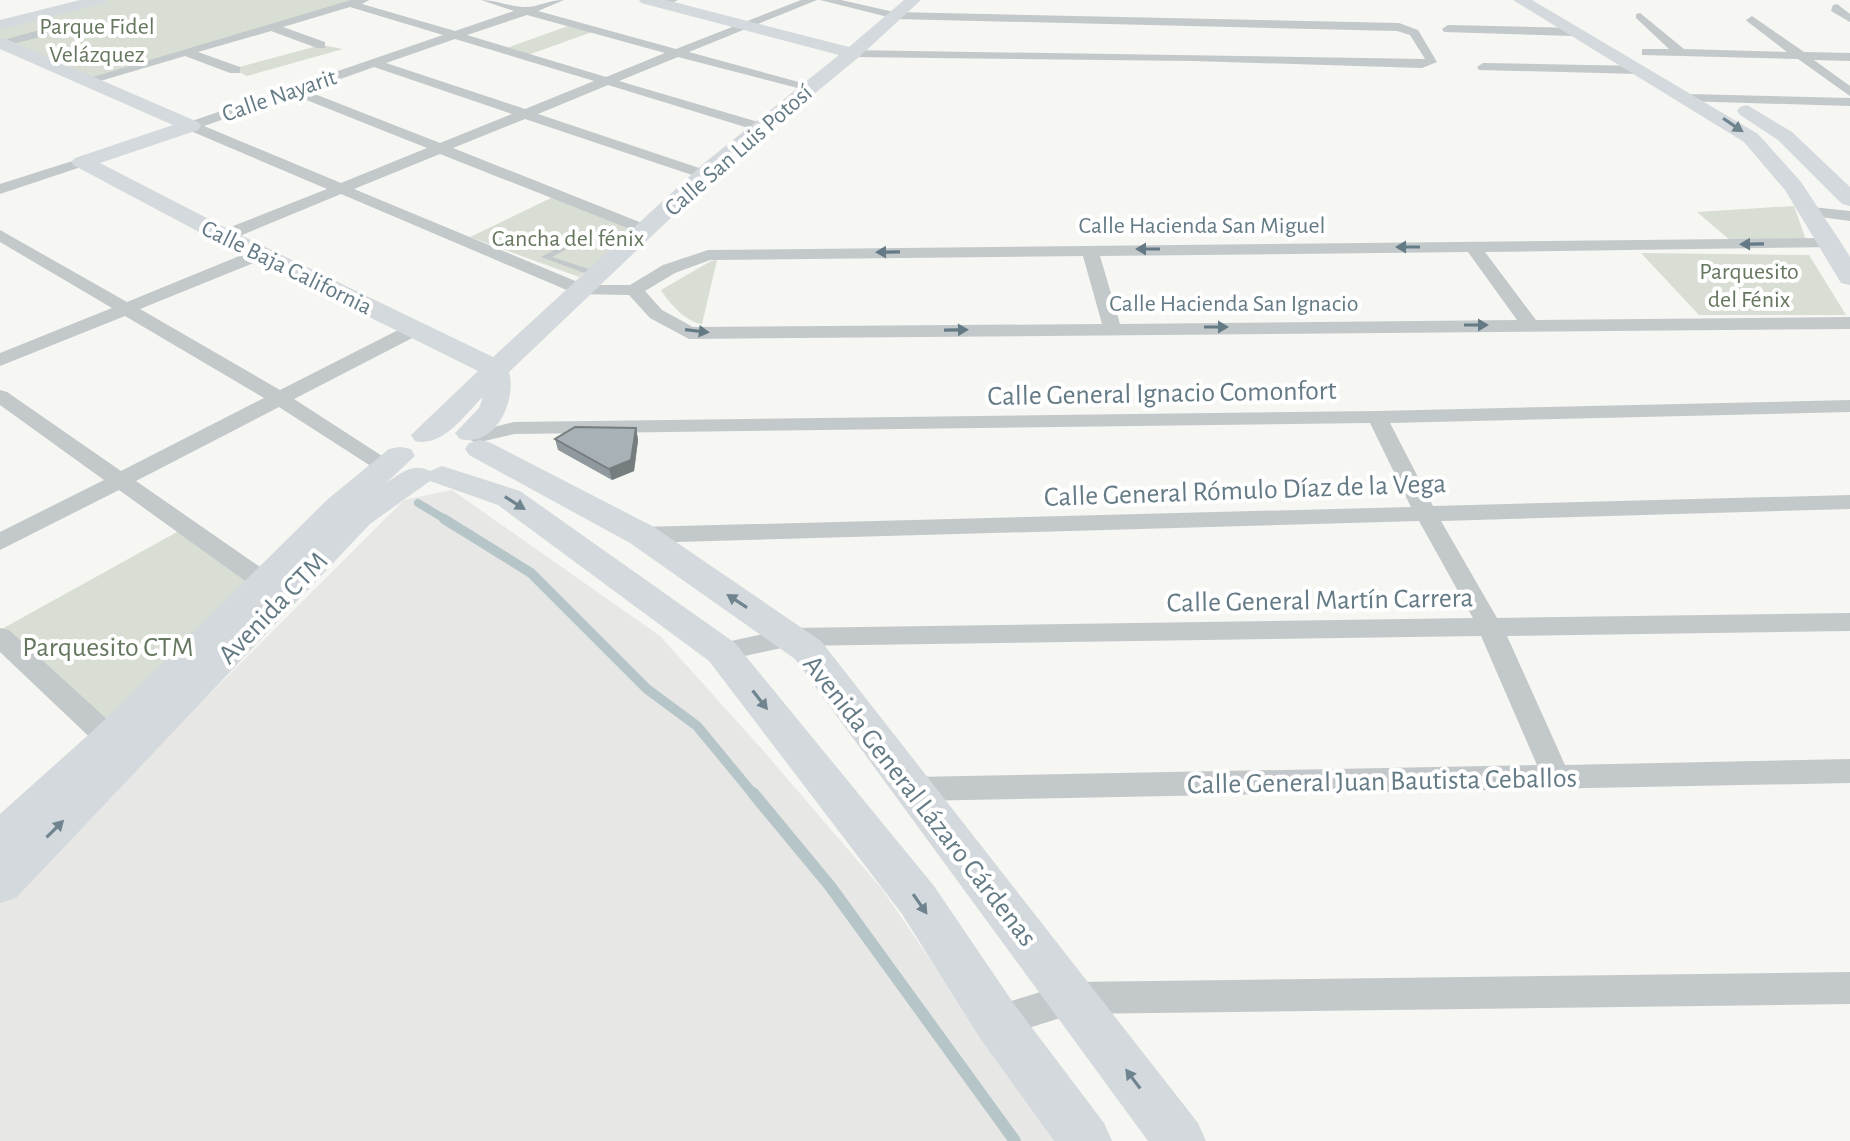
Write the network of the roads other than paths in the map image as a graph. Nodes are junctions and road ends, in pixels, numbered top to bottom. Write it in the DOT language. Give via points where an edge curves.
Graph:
graph roads {
  1 [pos="99,0"];
  2 [pos="487,0"];
  3 [pos="558,0"];
  4 [pos="647,0"];
  5 [pos="671,0"];
  6 [pos="811,0"];
  7 [pos="826,0"];
  8 [pos="913,0"];
  9 [pos="1521,0"];
  10 [pos="1548,0"];
  11 [pos="357,2"];
  12 [pos="1850,6"];
  13 [pos="525,11"];
  14 [pos="898,15"];
  15 [pos="34,16"];
  16 [pos="1640,16"];
  17 [pos="504,18"];
  18 [pos="1850,19"];
  19 [pos="1752,20"];
  20 [pos="749,24"];
  21 [pos="574,25"];
  22 [pos="271,27"];
  23 [pos="1448,29"];
  24 [pos="1574,32"];
  25 [pos="457,34"];
  26 [pos="1,37"];
  27 [pos="1186,39"];
  28 [pos="321,45"];
  29 [pos="862,51"];
  30 [pos="185,52"];
  31 [pos="675,53"];
  32 [pos="1681,53"];
  33 [pos="1801,56"];
  34 [pos="1850,57"];
  35 [pos="1643,61"];
  36 [pos="373,63"];
  37 [pos="1483,67"];
  38 [pos="235,70"];
  39 [pos="90,80"];
  40 [pos="607,81"];
  41 [pos="808,89"];
  42 [pos="293,90"];
  43 [pos="1850,92"];
  44 [pos="1688,98"];
  45 [pos="1727,98"];
  46 [pos="1850,102"];
  47 [pos="526,114"];
  48 [pos="191,126"];
  49 [pos="760,127"];
  50 [pos="441,149"];
  51 [pos="82,162"];
  52 [pos="706,175"];
  53 [pos="344,188"];
  54 [pos="0,189"];
  55 [pos="1850,199"];
  56 [pos="1812,212"];
  57 [pos="1850,216"];
  58 [pos="0,235"];
  59 [pos="641,235"];
  60 [pos="224,236"];
  61 [pos="1830,243"];
  62 [pos="1473,247"];
  63 [pos="1090,250"];
  64 [pos="260,254"];
  65 [pos="1850,278"];
  66 [pos="590,283"];
  67 [pos="634,290"];
  68 [pos="125,309"];
  69 [pos="1850,323"];
  70 [pos="1530,325"];
  71 [pos="1112,328"];
  72 [pos="415,329"];
  73 [pos="0,360"];
  74 [pos="494,368"];
  75 [pos="0,396"];
  76 [pos="282,400"];
  77 [pos="1850,406"];
  78 [pos="1377,417"];
  79 [pos="475,440"];
  80 [pos="414,462"];
  81 [pos="121,480"];
  82 [pos="1850,502"];
  83 [pos="1426,514"];
  84 [pos="642,535"];
  85 [pos="0,542"];
  86 [pos="264,582"];
  87 [pos="1850,622"];
  88 [pos="1490,627"];
  89 [pos="0,637"];
  90 [pos="791,637"];
  91 [pos="722,652"];
  92 [pos="110,739"];
  93 [pos="1850,771"];
  94 [pos="1556,777"];
  95 [pos="913,789"];
  96 [pos="0,840"];
  97 [pos="0,884"];
  98 [pos="1850,988"];
  99 [pos="1073,998"];
  100 [pos="997,1021"];
  101 [pos="1086,1141"];
  102 [pos="1180,1141"];
  1 -- 15 [label="main road"];
  2 -- 13 [label="street"];
  3 -- 13 [label="street, Calle Nayarit"];
  4 -- 20 [label="main road"];
  5 -- 20 [label="main road"];
  6 -- 20 [label="street"];
  7 -- 14 [label="street"];
  8 -- 14 [label="main road, Calle San Luis Potosí"];
  9 -- 24 [label="main road"];
  10 -- 35 [label="main road"];
  11 -- 22 [label="street"];
  11 -- 25 [label="street"];
  12 -- 18 [label="street" via="1837,11"];
  13 -- 17 [label="street, Calle Nayarit"];
  13 -- 21 [label="street"];
  14 -- 27 [label="street"];
  14 -- 29 [label="main road, Calle San Luis Potosí"];
  15 -- 26 [label="main road"];
  15 -- 26 [label="street" via="61,28"];
  16 -- 32 [label="street"];
  17 -- 21 [label="street" via="553,33"];
  17 -- 25 [label="street, Calle Nayarit"];
  19 -- 33 [label="street"];
  20 -- 29 [label="main road"];
  20 -- 31 [label="street"];
  21 -- 31 [label="street"];
  22 -- 28 [label="street"];
  22 -- 30 [label="street"];
  23 -- 24 [label="street"];
  24 -- 35 [label="main road"];
  25 -- 36 [label="street, Calle Nayarit"];
  25 -- 40 [label="street"];
  26 -- 39 [label="main road"];
  27 -- 27 [label="street" via="1409,29 1431,62"];
  27 -- 29 [label="street"];
  29 -- 41 [label="main road, Calle San Luis Potosí"];
  30 -- 38 [label="street"];
  30 -- 39 [label="street"];
  31 -- 40 [label="street"];
  31 -- 41 [label="street"];
  32 -- 33 [label="street"];
  32 -- 35 [label="street"];
  33 -- 34 [label="street"];
  33 -- 43 [label="street"];
  35 -- 37 [label="street"];
  35 -- 44 [label="main road"];
  35 -- 45 [label="main road"];
  36 -- 42 [label="street, Calle Nayarit"];
  36 -- 47 [label="street"];
  39 -- 48 [label="main road"];
  40 -- 47 [label="street"];
  40 -- 49 [label="street"];
  41 -- 49 [label="main road, Calle San Luis Potosí"];
  42 -- 48 [label="street, Calle Nayarit"];
  42 -- 50 [label="street"];
  44 -- 45 [label="street"];
  44 -- 56 [label="main road, one-way" via="1771,156"];
  45 -- 46 [label="street"];
  45 -- 55 [label="main road" via="1785,136"];
  47 -- 50 [label="street"];
  47 -- 52 [label="street"];
  48 -- 51 [label="main road, Calle Nayarit"];
  48 -- 53 [label="street"];
  49 -- 52 [label="main road, Calle San Luis Potosí"];
  50 -- 53 [label="street"];
  50 -- 59 [label="street"];
  51 -- 54 [label="street, Calle Nayarit"];
  51 -- 60 [label="main road, Calle Baja California"];
  52 -- 59 [label="main road, Calle San Luis Potosí"];
  53 -- 60 [label="street"];
  53 -- 66 [label="street"];
  56 -- 57 [label="street"];
  56 -- 61 [label="main road"];
  58 -- 68 [label="street"];
  59 -- 66 [label="main road, Calle San Luis Potosí"];
  59 -- 66 [label="lane" via="595,230 545,257"];
  60 -- 64 [label="main road, Calle Baja California"];
  61 -- 62 [label="street, Calle Hacienda San Miguel, one-way"];
  61 -- 65 [label="main road"];
  62 -- 63 [label="street, Calle Hacienda San Miguel, one-way"];
  62 -- 70 [label="street"];
  63 -- 67 [label="street, Calle Hacienda San Miguel, one-way" via="708,255 669,269"];
  63 -- 71 [label="street"];
  64 -- 68 [label="street"];
  64 -- 72 [label="main road, Calle Baja California"];
  66 -- 67 [label="street"];
  66 -- 74 [label="main road, Calle San Luis Potosí"];
  67 -- 71 [label="street, Calle Hacienda San Ignacio, one-way" via="656,314 689,333"];
  68 -- 73 [label="street"];
  68 -- 76 [label="street"];
  69 -- 70 [label="street, Calle Hacienda San Ignacio"];
  71 -- 70 [label="street, Calle Hacienda San Ignacio, one-way"];
  72 -- 74 [label="main road, Calle Baja California"];
  72 -- 76 [label="street"];
  74 -- 79 [label="main road" via="500,386 493,412"];
  74 -- 80 [label="main road, Calle San Luis Potosí"];
  75 -- 81 [label="street"];
  76 -- 80 [label="street"];
  76 -- 81 [label="street"];
  77 -- 78 [label="street, Calle General Ignacio Comonfort"];
  78 -- 79 [label="street, Calle General Ignacio Comonfort" via="514,428"];
  78 -- 83 [label="street"];
  79 -- 80 [label="main road" via="457,430"];
  79 -- 80 [label="main road" via="474,460"];
  79 -- 84 [label="main road, Avenida General Lázaro Cárdenas"];
  80 -- 86 [label="main road, Avenida CTM" via="339,506"];
  80 -- 91 [label="main road, one-way" via="509,498"];
  97 -- 80 [label="main road, Avenida CTM, one-way"];
  81 -- 85 [label="street"];
  81 -- 86 [label="street"];
  82 -- 83 [label="street, Calle General Rómulo Díaz de la Vega"];
  83 -- 84 [label="street, Calle General Rómulo Díaz de la Vega"];
  83 -- 88 [label="street"];
  90 -- 84 [label="main road, Avenida General Lázaro Cárdenas, one-way"];
  86 -- 92 [label="main road, Avenida CTM"];
  87 -- 88 [label="street, Calle General Martín Carrera"];
  88 -- 90 [label="street, Calle General Martín Carrera"];
  88 -- 94 [label="street"];
  89 -- 92 [label="street"];
  90 -- 91 [label="street, Calle General Martín Carrera"];
  90 -- 95 [label="main road, Avenida General Lázaro Cárdenas" via="808,650"];
  91 -- 100 [label="main road, one-way" via="918,900"];
  92 -- 96 [label="main road, Avenida CTM"];
  93 -- 94 [label="street, Calle General Juan Bautista Ceballos"];
  94 -- 95 [label="street, Calle General Juan Bautista Ceballos"];
  95 -- 99 [label="main road, Avenida General Lázaro Cárdenas"];
  98 -- 99 [label="street"];
  99 -- 100 [label="street"];
  102 -- 99 [label="main road, Avenida General Lázaro Cárdenas, one-way"];
  100 -- 101 [label="main road"];
}
